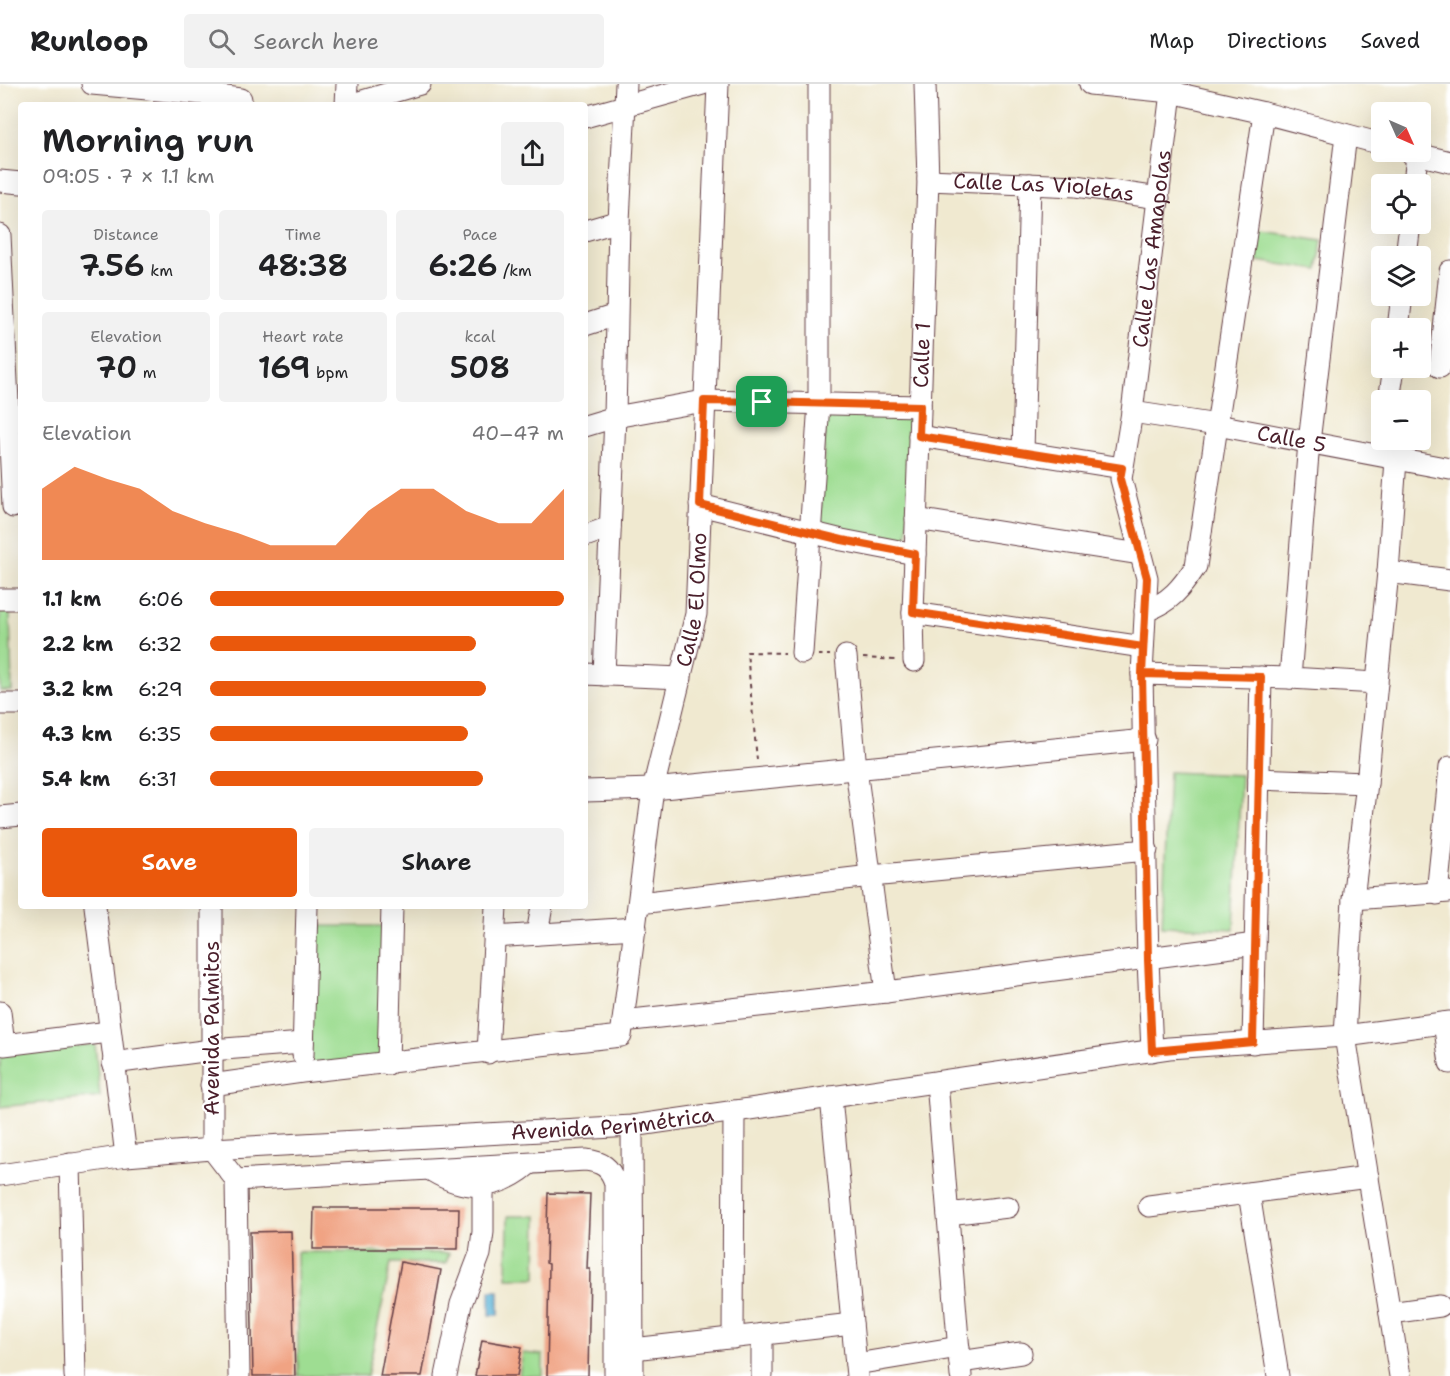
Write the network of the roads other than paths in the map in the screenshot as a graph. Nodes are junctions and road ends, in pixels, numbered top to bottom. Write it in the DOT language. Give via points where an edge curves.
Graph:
graph roads {
  1 [pos="92,84"];
  2 [pos="347,84"];
  3 [pos="420,84"];
  4 [pos="626,84"];
  5 [pos="703,84"];
  6 [pos="718,84"];
  7 [pos="819,84"];
  8 [pos="925,84"];
  9 [pos="1090,84"];
  10 [pos="127,86"];
  11 [pos="1172,88"];
  12 [pos="241,96"];
  13 [pos="348,102"];
  14 [pos="358,102"];
  15 [pos="624,105"];
  16 [pos="1264,113"];
  17 [pos="588,116"];
  18 [pos="1346,135"];
  19 [pos="1371,141"];
  20 [pos="1431,157"];
  21 [pos="1450,162"];
  22 [pos="928,180"];
  23 [pos="0,181"];
  24 [pos="18,183"];
  25 [pos="1030,184"];
  26 [pos="1159,198"];
  27 [pos="619,220"];
  28 [pos="588,230"];
  29 [pos="0,235"];
  30 [pos="1450,271"];
  31 [pos="8,312"];
  32 [pos="616,315"];
  33 [pos="588,324"];
  34 [pos="1437,367"];
  35 [pos="704,401"];
  36 [pos="819,404"];
  37 [pos="920,406"];
  38 [pos="1132,412"];
  39 [pos="615,417"];
  40 [pos="588,425"];
  41 [pos="1217,425"];
  42 [pos="919,436"];
  43 [pos="1310,442"];
  44 [pos="1023,452"];
  45 [pos="1387,452"];
  46 [pos="1122,468"];
  47 [pos="1450,469"];
  48 [pos="700,505"];
  49 [pos="11,507"];
  50 [pos="916,519"];
  51 [pos="610,528"];
  52 [pos="811,532"];
  53 [pos="588,535"];
  54 [pos="915,554"];
  55 [pos="1140,554"];
  56 [pos="1388,572"];
  57 [pos="1450,580"];
  58 [pos="0,599"];
  59 [pos="18,599"];
  60 [pos="1145,611"];
  61 [pos="913,612"];
  62 [pos="1143,647"];
  63 [pos="802,653"];
  64 [pos="846,656"];
  65 [pos="914,661"];
  66 [pos="1142,674"];
  67 [pos="595,675"];
  68 [pos="1261,677"];
  69 [pos="681,678"];
  70 [pos="1290,678"];
  71 [pos="1377,683"];
  72 [pos="0,704"];
  73 [pos="18,704"];
  74 [pos="1145,740"];
  75 [pos="1450,767"];
  76 [pos="856,769"];
  77 [pos="1259,779"];
  78 [pos="1367,783"];
  79 [pos="654,789"];
  80 [pos="588,791"];
  81 [pos="18,815"];
  82 [pos="0,816"];
  83 [pos="1147,850"];
  84 [pos="871,876"];
  85 [pos="1443,893"];
  86 [pos="1353,899"];
  87 [pos="639,903"];
  88 [pos="95,909"];
  89 [pos="212,909"];
  90 [pos="307,909"];
  91 [pos="392,909"];
  92 [pos="496,909"];
  93 [pos="541,909"];
  94 [pos="636,928"];
  95 [pos="537,934"];
  96 [pos="494,937"];
  97 [pos="1255,945"];
  98 [pos="1148,960"];
  99 [pos="886,992"];
  100 [pos="0,1012"];
  101 [pos="1447,1023"];
  102 [pos="622,1029"];
  103 [pos="109,1032"];
  104 [pos="1346,1036"];
  105 [pos="1253,1042"];
  106 [pos="303,1043"];
  107 [pos="211,1050"];
  108 [pos="1152,1051"];
  109 [pos="488,1053"];
  110 [pos="1450,1063"];
  111 [pos="113,1064"];
  112 [pos="388,1064"];
  113 [pos="302,1072"];
  114 [pos="937,1082"];
  115 [pos="211,1085"];
  116 [pos="831,1097"];
  117 [pos="734,1111"];
  118 [pos="632,1126"];
  119 [pos="212,1149"];
  120 [pos="126,1156"];
  121 [pos="70,1164"];
  122 [pos="530,1164"];
  123 [pos="429,1169"];
  124 [pos="0,1175"];
  125 [pos="1368,1177"];
  126 [pos="236,1180"];
  127 [pos="483,1186"];
  128 [pos="1249,1193"];
  129 [pos="1149,1206"];
  130 [pos="1008,1207"];
  131 [pos="948,1214"];
  132 [pos="1440,1306"];
  133 [pos="1390,1313"];
  134 [pos="852,1324"];
  135 [pos="762,1334"];
  136 [pos="733,1338"];
  137 [pos="633,1349"];
  138 [pos="1021,1353"];
  139 [pos="960,1362"];
  140 [pos="856,1370"];
  141 [pos="75,1376"];
  142 [pos="239,1376"];
  143 [pos="446,1376"];
  144 [pos="615,1376"];
  145 [pos="633,1376"];
  146 [pos="762,1376"];
  147 [pos="1278,1376"];
  148 [pos="1400,1376"];
  1 -- 10 [label="street"];
  2 -- 13 [label="street"];
  3 -- 14 [label="street"];
  4 -- 15 [label="street"];
  5 -- 15 [label="street"];
  6 -- 35 [label="street, Calle El Olmo"];
  7 -- 36 [label="street"];
  8 -- 22 [label="street, Calle 1"];
  9 -- 11 [label="street"];
  10 -- 12 [label="street"];
  11 -- 16 [label="street"];
  11 -- 26 [label="street, Calle Las Amapolas"];
  15 -- 17 [label="street"];
  15 -- 27 [label="street"];
  16 -- 18 [label="street"];
  16 -- 41 [label="street"];
  18 -- 19 [label="street"];
  18 -- 43 [label="street"];
  20 -- 21 [label="street"];
  22 -- 25 [label="street, Calle Las Violetas"];
  22 -- 37 [label="street, Calle 1"];
  23 -- 24 [label="street"];
  25 -- 26 [label="street, Calle Las Violetas"];
  25 -- 44 [label="street"];
  26 -- 38 [label="street, Calle Las Amapolas"];
  27 -- 28 [label="street"];
  27 -- 32 [label="street"];
  29 -- 31 [label="street"];
  30 -- 34 [label="street"];
  31 -- 49 [label="street"];
  32 -- 33 [label="street"];
  32 -- 39 [label="street"];
  35 -- 36 [label="street"];
  35 -- 39 [label="street"];
  35 -- 48 [label="street, Calle El Olmo"];
  36 -- 37 [label="street"];
  36 -- 52 [label="street"];
  37 -- 42 [label="street, Calle 1"];
  38 -- 41 [label="street, Calle 5"];
  38 -- 46 [label="street, Calle Las Amapolas"];
  39 -- 40 [label="street"];
  39 -- 51 [label="street"];
  41 -- 43 [label="street, Calle 5"];
  41 -- 60 [label="street" via="1196,566 1172,597"];
  42 -- 44 [label="street"];
  42 -- 50 [label="street, Calle 1"];
  43 -- 45 [label="street, Calle 5"];
  43 -- 70 [label="street"];
  44 -- 46 [label="street"];
  45 -- 47 [label="street, Calle 5"];
  45 -- 56 [label="street"];
  46 -- 55 [label="street, Calle Las Amapolas" via="1120,479"];
  48 -- 52 [label="street"];
  48 -- 69 [label="street, Calle El Olmo" via="696,614"];
  50 -- 54 [label="street, Calle 1"];
  50 -- 55 [label="street"];
  51 -- 53 [label="street"];
  51 -- 67 [label="street"];
  52 -- 54 [label="street"];
  52 -- 63 [label="street"];
  54 -- 61 [label="street, Calle 1"];
  55 -- 60 [label="street, Calle Las Amapolas" via="1147,578"];
  56 -- 57 [label="street"];
  56 -- 71 [label="street"];
  58 -- 59 [label="street"];
  60 -- 62 [label="street, Calle Las Amapolas"];
  61 -- 62 [label="street"];
  61 -- 65 [label="street, Calle 1"];
  62 -- 66 [label="street, Calle Las Amapolas"];
  64 -- 76 [label="street"];
  66 -- 68 [label="street"];
  66 -- 74 [label="street, Calle Las Amapolas"];
  67 -- 69 [label="street"];
  68 -- 70 [label="street"];
  68 -- 77 [label="street"];
  69 -- 79 [label="street, Calle El Olmo"];
  70 -- 71 [label="street"];
  71 -- 78 [label="street"];
  72 -- 73 [label="street"];
  74 -- 76 [label="street"];
  74 -- 83 [label="street, Calle Las Amapolas"];
  75 -- 85 [label="street"];
  76 -- 79 [label="street"];
  76 -- 84 [label="street"];
  77 -- 78 [label="street"];
  77 -- 97 [label="street"];
  78 -- 86 [label="street"];
  79 -- 80 [label="street"];
  79 -- 87 [label="street, Calle El Olmo"];
  81 -- 82 [label="street"];
  83 -- 84 [label="street"];
  83 -- 98 [label="street, Calle Las Amapolas"];
  84 -- 87 [label="street"];
  84 -- 99 [label="street"];
  85 -- 86 [label="street"];
  86 -- 104 [label="street"];
  87 -- 94 [label="street, Calle El Olmo"];
  88 -- 103 [label="street"];
  89 -- 107 [label="street, Avenida Palmitos"];
  90 -- 106 [label="street"];
  91 -- 112 [label="street"];
  92 -- 96 [label="street"];
  93 -- 95 [label="street"];
  94 -- 95 [label="street"];
  94 -- 102 [label="street, Calle El Olmo"];
  95 -- 96 [label="street"];
  96 -- 109 [label="street"];
  97 -- 98 [label="street"];
  97 -- 105 [label="street"];
  98 -- 99 [label="street"];
  98 -- 108 [label="street, Calle Las Amapolas"];
  99 -- 102 [label="street"];
  100 -- 103 [label="street" via="4,1045"];
  101 -- 104 [label="street, Avenida Perimétrica"];
  101 -- 110 [label="street"];
  102 -- 109 [label="street"];
  103 -- 111 [label="street"];
  104 -- 105 [label="street, Avenida Perimétrica"];
  104 -- 125 [label="street"];
  105 -- 108 [label="street, Avenida Perimétrica"];
  106 -- 107 [label="street"];
  106 -- 113 [label="street"];
  107 -- 111 [label="street"];
  107 -- 115 [label="street, Avenida Palmitos"];
  108 -- 114 [label="street, Avenida Perimétrica"];
  109 -- 112 [label="street"];
  111 -- 120 [label="street"];
  112 -- 113 [label="street"];
  113 -- 115 [label="street"];
  114 -- 116 [label="street, Avenida Perimétrica"];
  114 -- 131 [label="street"];
  115 -- 119 [label="street, Avenida Palmitos"];
  116 -- 117 [label="street, Avenida Perimétrica"];
  116 -- 134 [label="street"];
  117 -- 118 [label="street, Avenida Perimétrica"];
  117 -- 136 [label="street"];
  118 -- 119 [label="street, Avenida Perimétrica"];
  118 -- 137 [label="street"];
  119 -- 120 [label="street, Avenida Perimétrica"];
  119 -- 126 [label="street"];
  120 -- 121 [label="street, Avenida Perimétrica"];
  121 -- 124 [label="street, Avenida Perimétrica"];
  121 -- 141 [label="street"];
  122 -- 123 [label="street"];
  122 -- 127 [label="street" via="502,1182"];
  122 -- 144 [label="street" via="586,1160 606,1166 612,1174"];
  123 -- 126 [label="street"];
  123 -- 127 [label="street" via="447,1180"];
  125 -- 128 [label="street"];
  125 -- 133 [label="street"];
  126 -- 142 [label="street"];
  127 -- 143 [label="street" via="480,1254 461,1304"];
  128 -- 129 [label="street"];
  128 -- 147 [label="street"];
  130 -- 131 [label="street"];
  131 -- 139 [label="street"];
  132 -- 133 [label="street"];
  133 -- 148 [label="street"];
  134 -- 135 [label="street"];
  134 -- 140 [label="street"];
  135 -- 136 [label="street"];
  135 -- 146 [label="street"];
  136 -- 137 [label="street"];
  137 -- 145 [label="street"];
  138 -- 139 [label="street"];
  139 -- 140 [label="street"];
}
